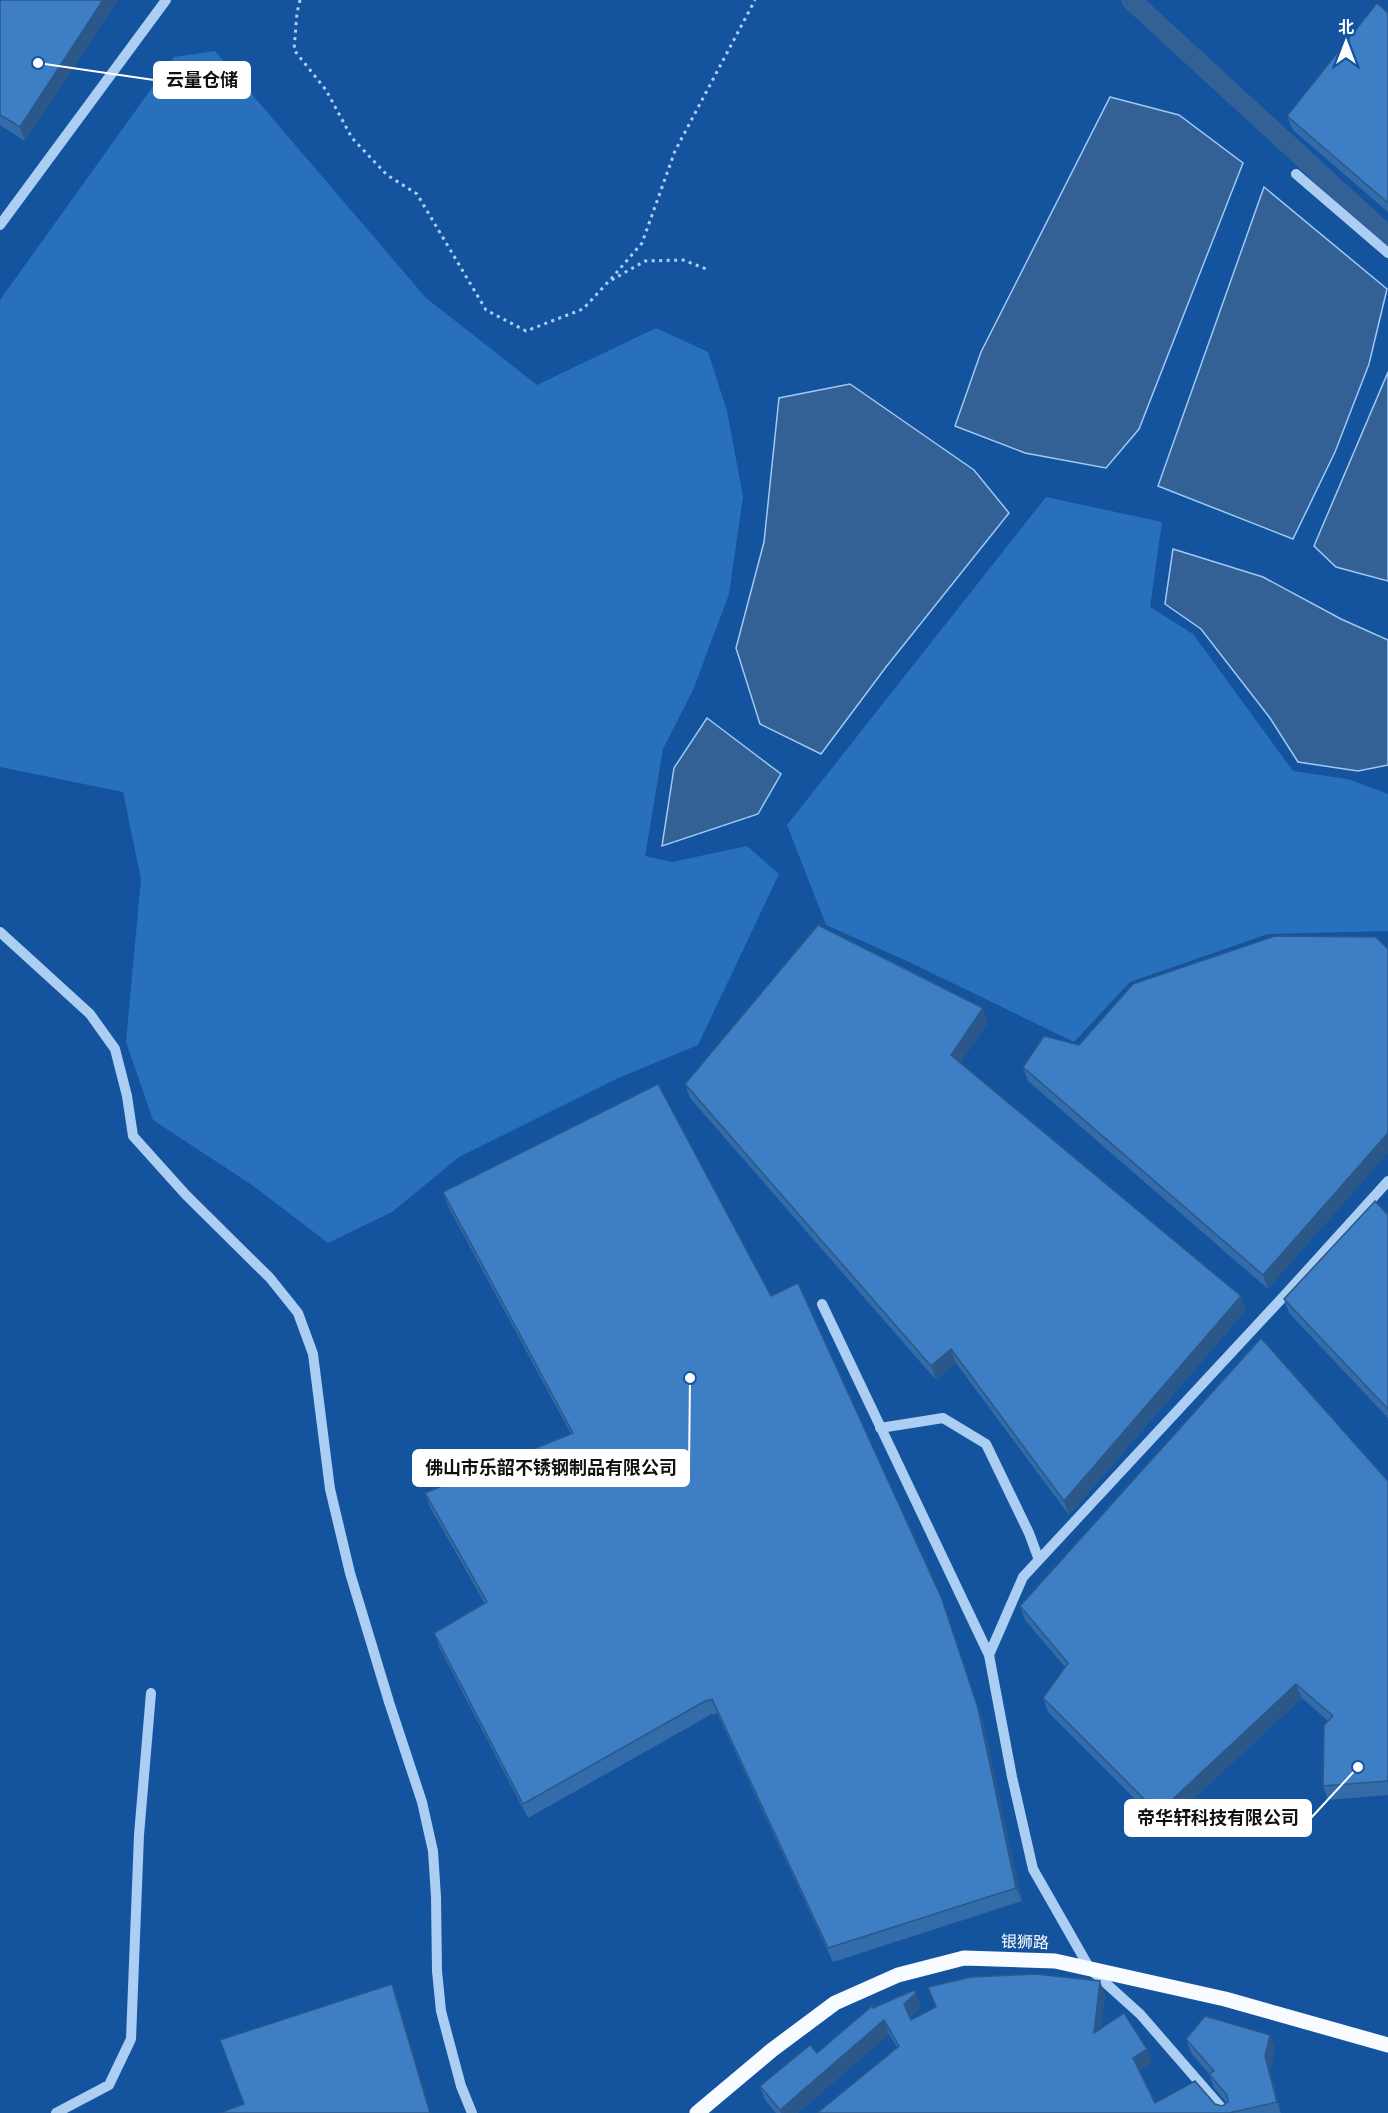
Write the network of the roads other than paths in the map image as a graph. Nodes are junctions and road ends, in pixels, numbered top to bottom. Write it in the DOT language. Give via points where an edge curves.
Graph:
graph roads {
  1 [pos="166,0"];
  2 [pos="1296,174"];
  3 [pos="0,225"];
  4 [pos="1388,254"];
  5 [pos="0,932"];
  6 [pos="1388,1181"];
  7 [pos="822,1304"];
  8 [pos="880,1428"];
  9 [pos="1039,1560"];
  10 [pos="989,1655"];
  11 [pos="151,1693"];
  12 [pos="1090,1969"];
  13 [pos="1388,2045"];
  14 [pos="56,2113"];
  15 [pos="472,2113"];
  16 [pos="697,2113"];
  17 [pos="1226,2113"];
  1 -- 3 [label="street"];
  2 -- 4 [label="street"];
  5 -- 15 [label="street" via="90,1014 116,1049 133,1136 186,1196 270,1278 298,1313 313,1354 330,1489 350,1573 422,1802 433,1851 441,2011"];
  6 -- 9 [label="street"];
  7 -- 8 [label="street"];
  8 -- 9 [label="street" via="943,1418 986,1444"];
  8 -- 10 [label="street"];
  9 -- 10 [label="street" via="1023,1577"];
  10 -- 12 [label="street" via="1033,1869"];
  11 -- 14 [label="street" via="139,1835 131,2039 109,2085"];
  12 -- 13 [label="main road, 银狮路" via="1225,1999"];
  12 -- 16 [label="main road, 银狮路" via="1055,1961 964,1958 898,1975 835,2002"];
  12 -- 17 [label="street" via="1140,2014"];
}
